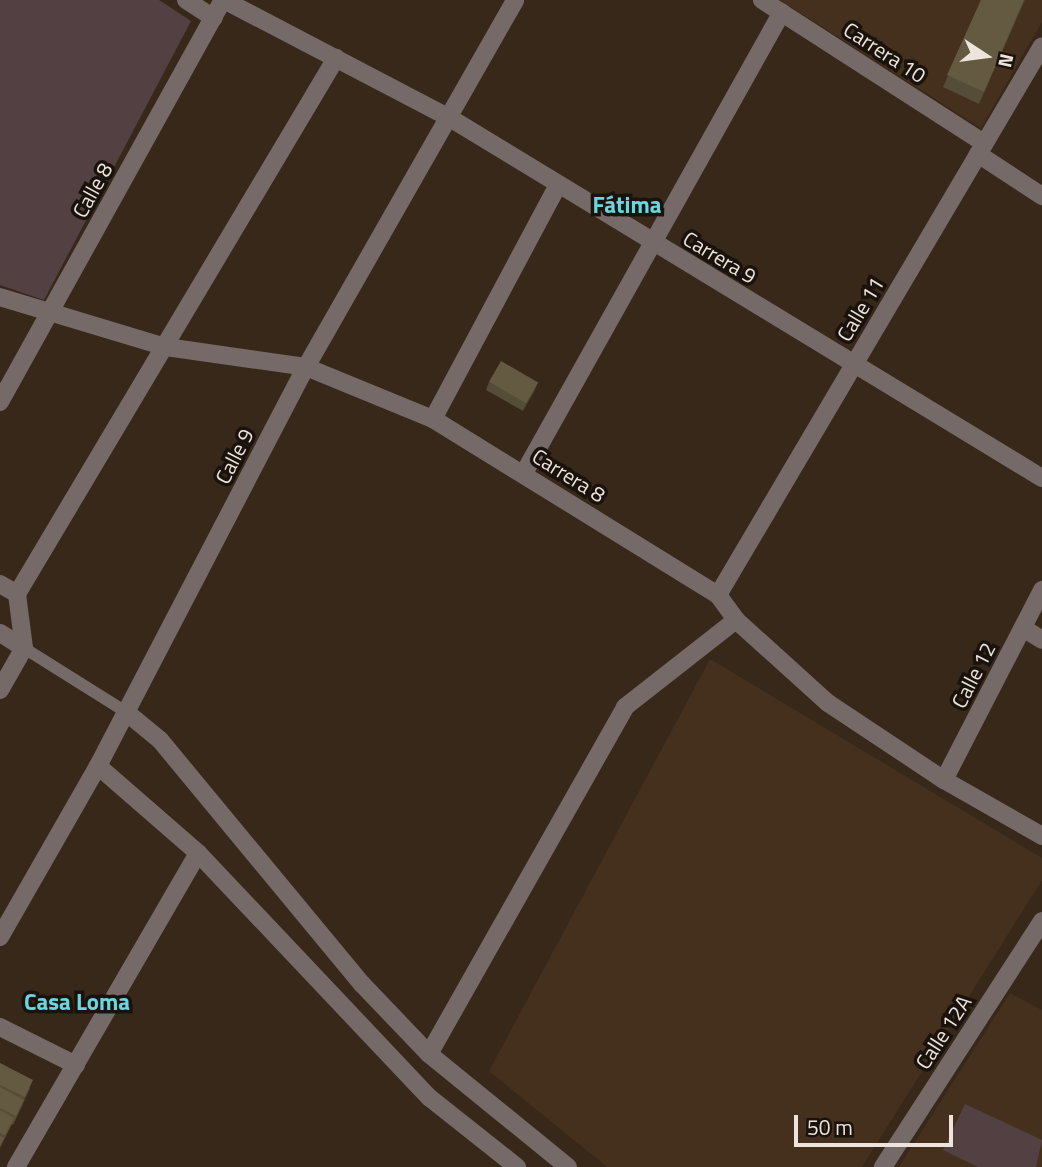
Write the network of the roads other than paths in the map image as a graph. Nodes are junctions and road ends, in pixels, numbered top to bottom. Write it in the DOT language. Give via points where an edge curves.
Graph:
graph roads {
  1 [pos="186,0"];
  2 [pos="224,0"];
  3 [pos="515,0"];
  4 [pos="762,0"];
  5 [pos="782,12"];
  6 [pos="214,18"];
  7 [pos="1042,46"];
  8 [pos="336,58"];
  9 [pos="450,118"];
  10 [pos="981,149"];
  11 [pos="558,185"];
  12 [pos="1042,195"];
  13 [pos="651,242"];
  14 [pos="0,297"];
  15 [pos="49,314"];
  16 [pos="166,347"];
  17 [pos="854,365"];
  18 [pos="306,367"];
  19 [pos="0,402"];
  20 [pos="433,419"];
  21 [pos="524,473"];
  22 [pos="1042,478"];
  23 [pos="0,584"];
  24 [pos="1042,590"];
  25 [pos="17,594"];
  26 [pos="718,595"];
  27 [pos="736,620"];
  28 [pos="1023,628"];
  29 [pos="0,634"];
  30 [pos="1042,640"];
  31 [pos="24,648"];
  32 [pos="0,690"];
  33 [pos="126,712"];
  34 [pos="99,766"];
  35 [pos="944,780"];
  36 [pos="1042,836"];
  37 [pos="198,853"];
  38 [pos="1042,921"];
  39 [pos="0,937"];
  40 [pos="0,1027"];
  41 [pos="429,1054"];
  42 [pos="76,1065"];
  43 [pos="16,1167"];
  44 [pos="517,1167"];
  45 [pos="568,1167"];
  46 [pos="883,1167"];
  1 -- 6 [label="street"];
  2 -- 6 [label="street, Calle 8"];
  2 -- 8 [label="street, Carrera 9"];
  3 -- 9 [label="street, Calle 9"];
  4 -- 5 [label="street, Carrera 10"];
  5 -- 10 [label="street, Carrera 10"];
  5 -- 13 [label="street"];
  6 -- 15 [label="street, Calle 8"];
  7 -- 10 [label="street, Calle 11"];
  8 -- 9 [label="street, Carrera 9"];
  8 -- 16 [label="street"];
  9 -- 11 [label="street, Carrera 9"];
  9 -- 18 [label="street, Calle 9"];
  10 -- 12 [label="street, Carrera 10"];
  10 -- 17 [label="street, Calle 11"];
  11 -- 13 [label="street, Carrera 9"];
  11 -- 20 [label="street"];
  13 -- 17 [label="street, Carrera 9"];
  13 -- 21 [label="street"];
  14 -- 15 [label="street, Carrera 8"];
  15 -- 16 [label="street, Carrera 8"];
  15 -- 19 [label="street, Calle 8"];
  16 -- 18 [label="street, Carrera 8"];
  16 -- 25 [label="street"];
  17 -- 22 [label="street, Carrera 9"];
  17 -- 26 [label="street, Calle 11"];
  18 -- 20 [label="street, Carrera 8"];
  18 -- 33 [label="street, Calle 9"];
  20 -- 21 [label="street, Carrera 8"];
  21 -- 26 [label="street, Carrera 8"];
  23 -- 25 [label="street"];
  24 -- 28 [label="street, Calle 12"];
  25 -- 31 [label="street"];
  26 -- 27 [label="street, Carrera 8"];
  27 -- 35 [label="street, Carrera 8" via="828,703"];
  27 -- 41 [label="street" via="625,707"];
  28 -- 30 [label="street"];
  28 -- 35 [label="street, Calle 12"];
  29 -- 31 [label="street"];
  31 -- 32 [label="street"];
  31 -- 33 [label="street"];
  33 -- 34 [label="street, Calle 9"];
  33 -- 41 [label="street" via="160,740 362,984"];
  34 -- 37 [label="street"];
  34 -- 39 [label="street, Calle 9"];
  35 -- 36 [label="street, Carrera 8"];
  37 -- 42 [label="street"];
  37 -- 44 [label="street" via="430,1098"];
  38 -- 46 [label="street, Calle 12A"];
  40 -- 42 [label="street"];
  41 -- 45 [label="street"];
  42 -- 43 [label="street"];
}
